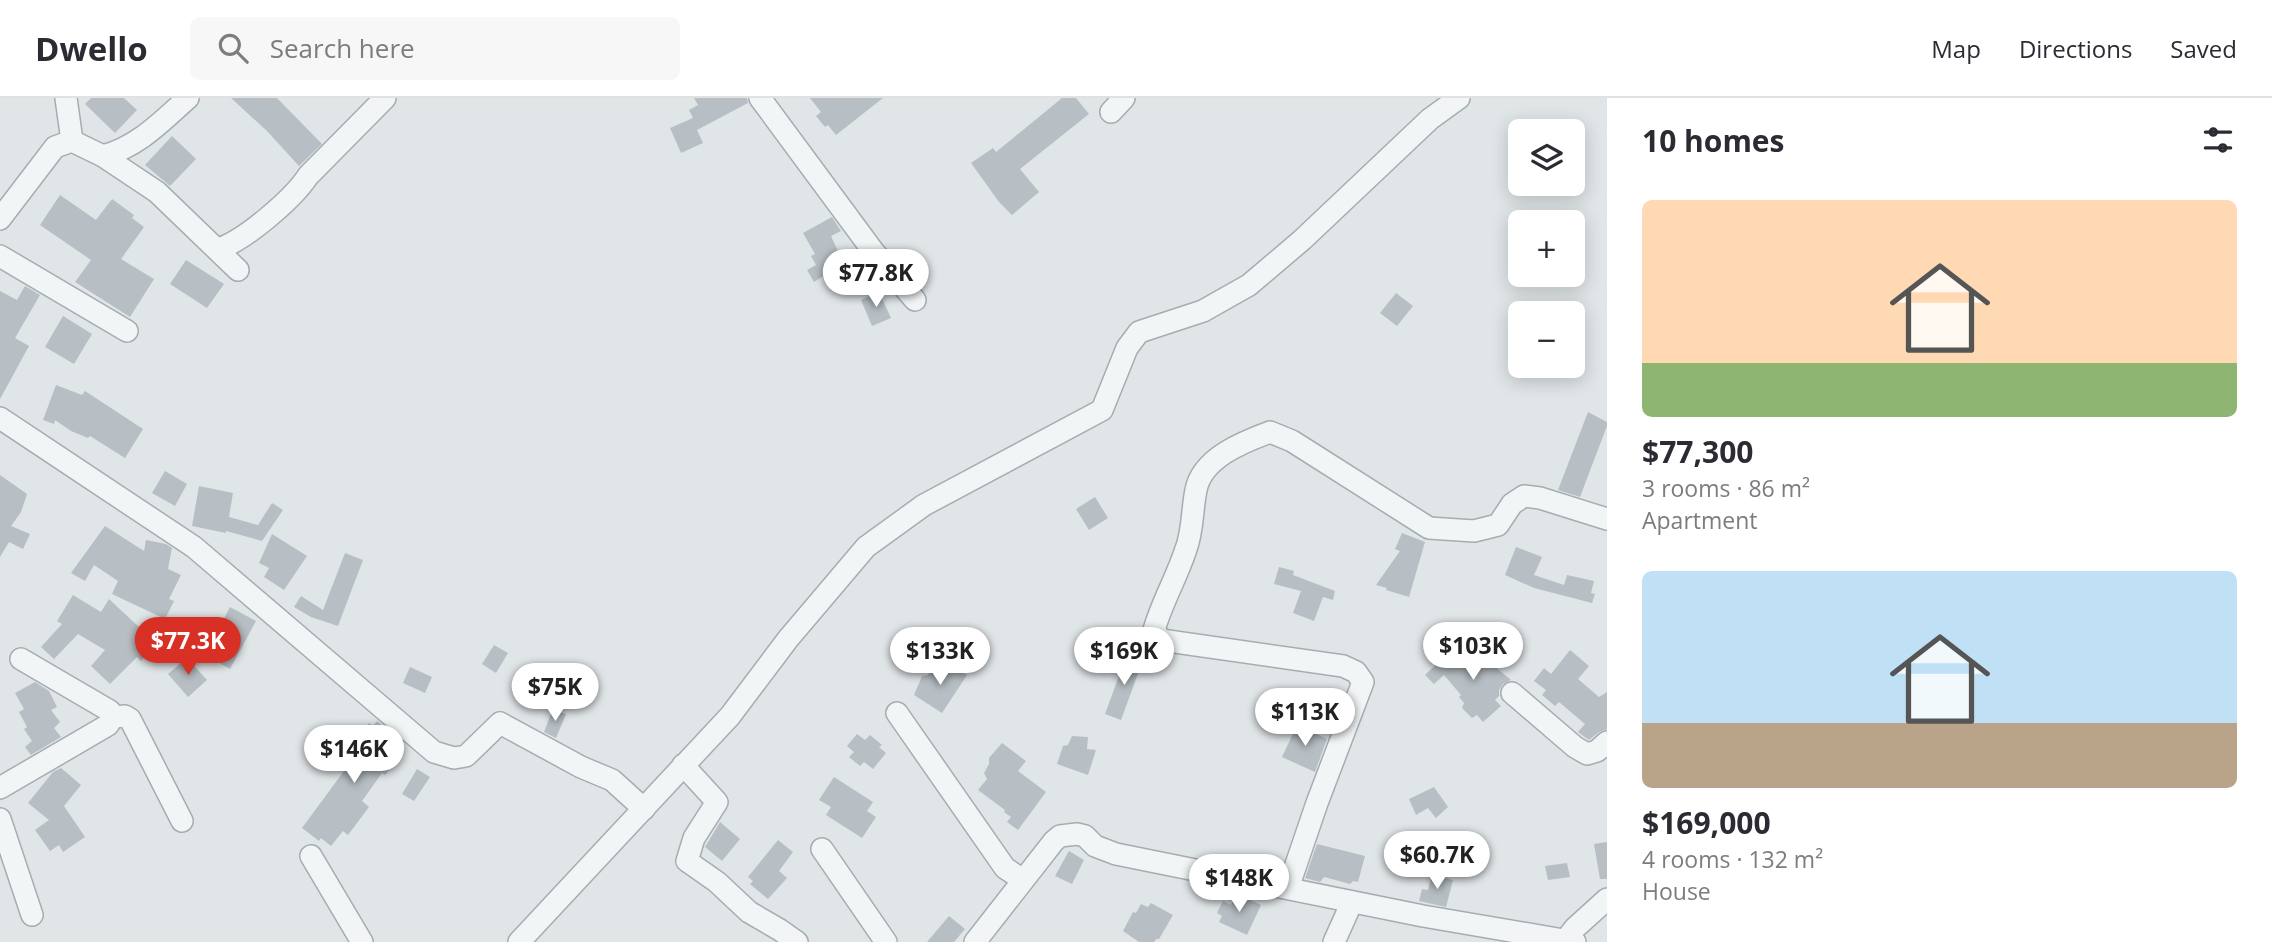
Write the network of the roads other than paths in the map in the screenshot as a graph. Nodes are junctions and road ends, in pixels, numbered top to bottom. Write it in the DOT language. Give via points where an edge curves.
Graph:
graph roads {
  1 [pos="66,98"];
  2 [pos="188,98"];
  3 [pos="385,98"];
  4 [pos="760,98"];
  5 [pos="1459,98"];
  6 [pos="72,141"];
  7 [pos="103,156"];
  8 [pos="0,219"];
  9 [pos="218,249"];
  10 [pos="0,256"];
  11 [pos="238,270"];
  12 [pos="915,300"];
  13 [pos="127,331"];
  14 [pos="0,418"];
  15 [pos="1607,519"];
  16 [pos="21,659"];
  17 [pos="1512,693"];
  18 [pos="897,713"];
  19 [pos="113,717"];
  20 [pos="1607,741"];
  21 [pos="683,765"];
  22 [pos="0,788"];
  23 [pos="644,809"];
  24 [pos="0,819"];
  25 [pos="182,821"];
  26 [pos="821,849"];
  27 [pos="312,856"];
  28 [pos="1023,880"];
  29 [pos="1289,888"];
  30 [pos="1607,899"];
  31 [pos="1352,902"];
  32 [pos="32,915"];
  33 [pos="1568,941"];
  34 [pos="362,942"];
  35 [pos="519,942"];
  36 [pos="797,942"];
  37 [pos="886,942"];
  38 [pos="975,942"];
  39 [pos="1334,942"];
  1 -- 6 [label="street"];
  2 -- 7 [label="street" via="144,137"];
  3 -- 9 [label="street" via="299,190 236,242"];
  4 -- 12 [label="street"];
  5 -- 21 [label="street" via="1430,119 1249,285 1203,311 1139,332 1127,348 1102,410 924,505 866,547 730,716"];
  6 -- 7 [label="street"];
  6 -- 8 [label="street" via="55,148"];
  7 -- 9 [label="street" via="157,192"];
  9 -- 11 [label="street"];
  10 -- 13 [label="street"];
  14 -- 23 [label="street" via="194,547 434,752 454,758 466,755 500,723 612,780"];
  15 -- 29 [label="street" via="1524,496 1498,525 1474,531 1429,528 1270,432 1242,442 1208,467 1197,486 1187,547 1154,630 1161,640 1343,666 1363,682"];
  16 -- 19 [label="street"];
  17 -- 20 [label="street" via="1587,754"];
  18 -- 28 [label="street" via="1005,869"];
  19 -- 22 [label="street" via="108,725"];
  19 -- 25 [label="street" via="130,719"];
  21 -- 23 [label="street"];
  21 -- 36 [label="street" via="717,802 694,838 687,861 749,912"];
  23 -- 35 [label="street"];
  24 -- 32 [label="street"];
  26 -- 37 [label="street"];
  27 -- 34 [label="street"];
  28 -- 29 [label="street" via="1054,841 1068,834 1085,836 1095,846 1116,854"];
  28 -- 38 [label="street"];
  29 -- 31 [label="street"];
  30 -- 33 [label="street"];
  31 -- 33 [label="street"];
  31 -- 39 [label="street"];
}
